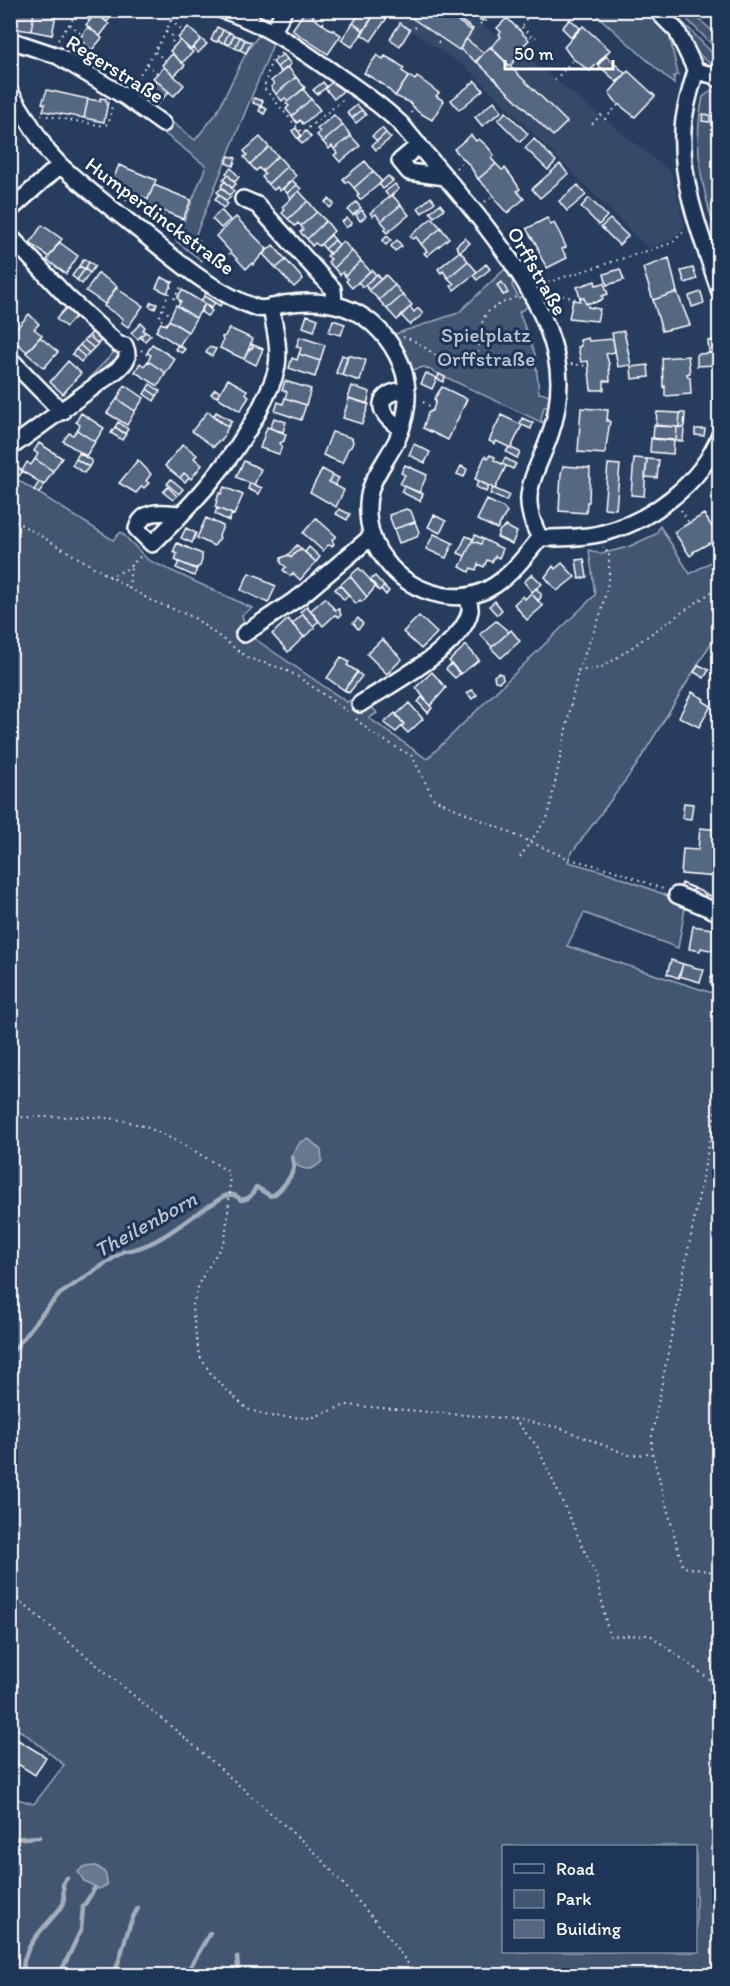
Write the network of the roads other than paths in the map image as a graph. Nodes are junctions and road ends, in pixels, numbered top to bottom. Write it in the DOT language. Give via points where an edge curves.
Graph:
graph roads {
  1 [pos="222,10"];
  2 [pos="284,10"];
  3 [pos="656,10"];
  4 [pos="273,32"];
  5 [pos="10,40"];
  6 [pos="696,71"];
  7 [pos="720,80"];
  8 [pos="10,92"];
  9 [pos="163,124"];
  10 [pos="419,145"];
  11 [pos="60,165"];
  12 [pos="445,177"];
  13 [pos="243,199"];
  14 [pos="10,210"];
  15 [pos="10,236"];
  16 [pos="720,292"];
  17 [pos="334,304"];
  18 [pos="271,307"];
  19 [pos="10,359"];
  20 [pos="407,390"];
  21 [pos="62,412"];
  22 [pos="400,428"];
  23 [pos="720,435"];
  24 [pos="10,448"];
  25 [pos="182,514"];
  26 [pos="372,536"];
  27 [pos="540,538"];
  28 [pos="467,597"];
  29 [pos="244,634"];
  30 [pos="360,704"];
  31 [pos="677,895"];
  32 [pos="720,913"];
  1 -- 4 [label="street, Orffstraße"];
  2 -- 4 [label="street"];
  3 -- 6 [label="street" via="677,32"];
  4 -- 10 [label="street, Orffstraße" via="396,118"];
  5 -- 9 [label="street, Regerstraße" via="51,52"];
  6 -- 7 [label="street"];
  6 -- 16 [label="street" via="683,130 686,173 698,226"];
  8 -- 11 [label="street, Humperdinckstraße"];
  10 -- 12 [label="street, Orffstraße"];
  10 -- 12 [label="street" via="400,161 409,172"];
  11 -- 14 [label="street"];
  11 -- 18 [label="street, Humperdinckstraße" via="195,274 250,305"];
  12 -- 27 [label="street, Orffstraße" via="507,253 524,293 550,335 559,380 555,420 533,472 529,492 529,508"];
  13 -- 17 [label="street" via="256,205 333,289"];
  15 -- 21 [label="street" via="105,332 125,346 128,356 127,362"];
  17 -- 18 [label="street, Humperdinckstraße" via="315,301"];
  17 -- 20 [label="street, Humperdinckstraße" via="362,316 388,340 399,358"];
  18 -- 25 [label="street" via="277,348 273,381 231,457"];
  19 -- 21 [label="street"];
  20 -- 22 [label="street"];
  20 -- 22 [label="street" via="387,394 381,404 388,418"];
  21 -- 24 [label="street"];
  22 -- 26 [label="street" via="370,487 368,514"];
  23 -- 27 [label="street" via="693,477 655,511 600,534"];
  26 -- 28 [label="street" via="378,551 402,579 425,592"];
  26 -- 29 [label="street" via="301,596"];
  27 -- 28 [label="street" via="511,575"];
  28 -- 30 [label="street" via="470,611 454,636 377,702"];
  31 -- 32 [label="street"];
}
